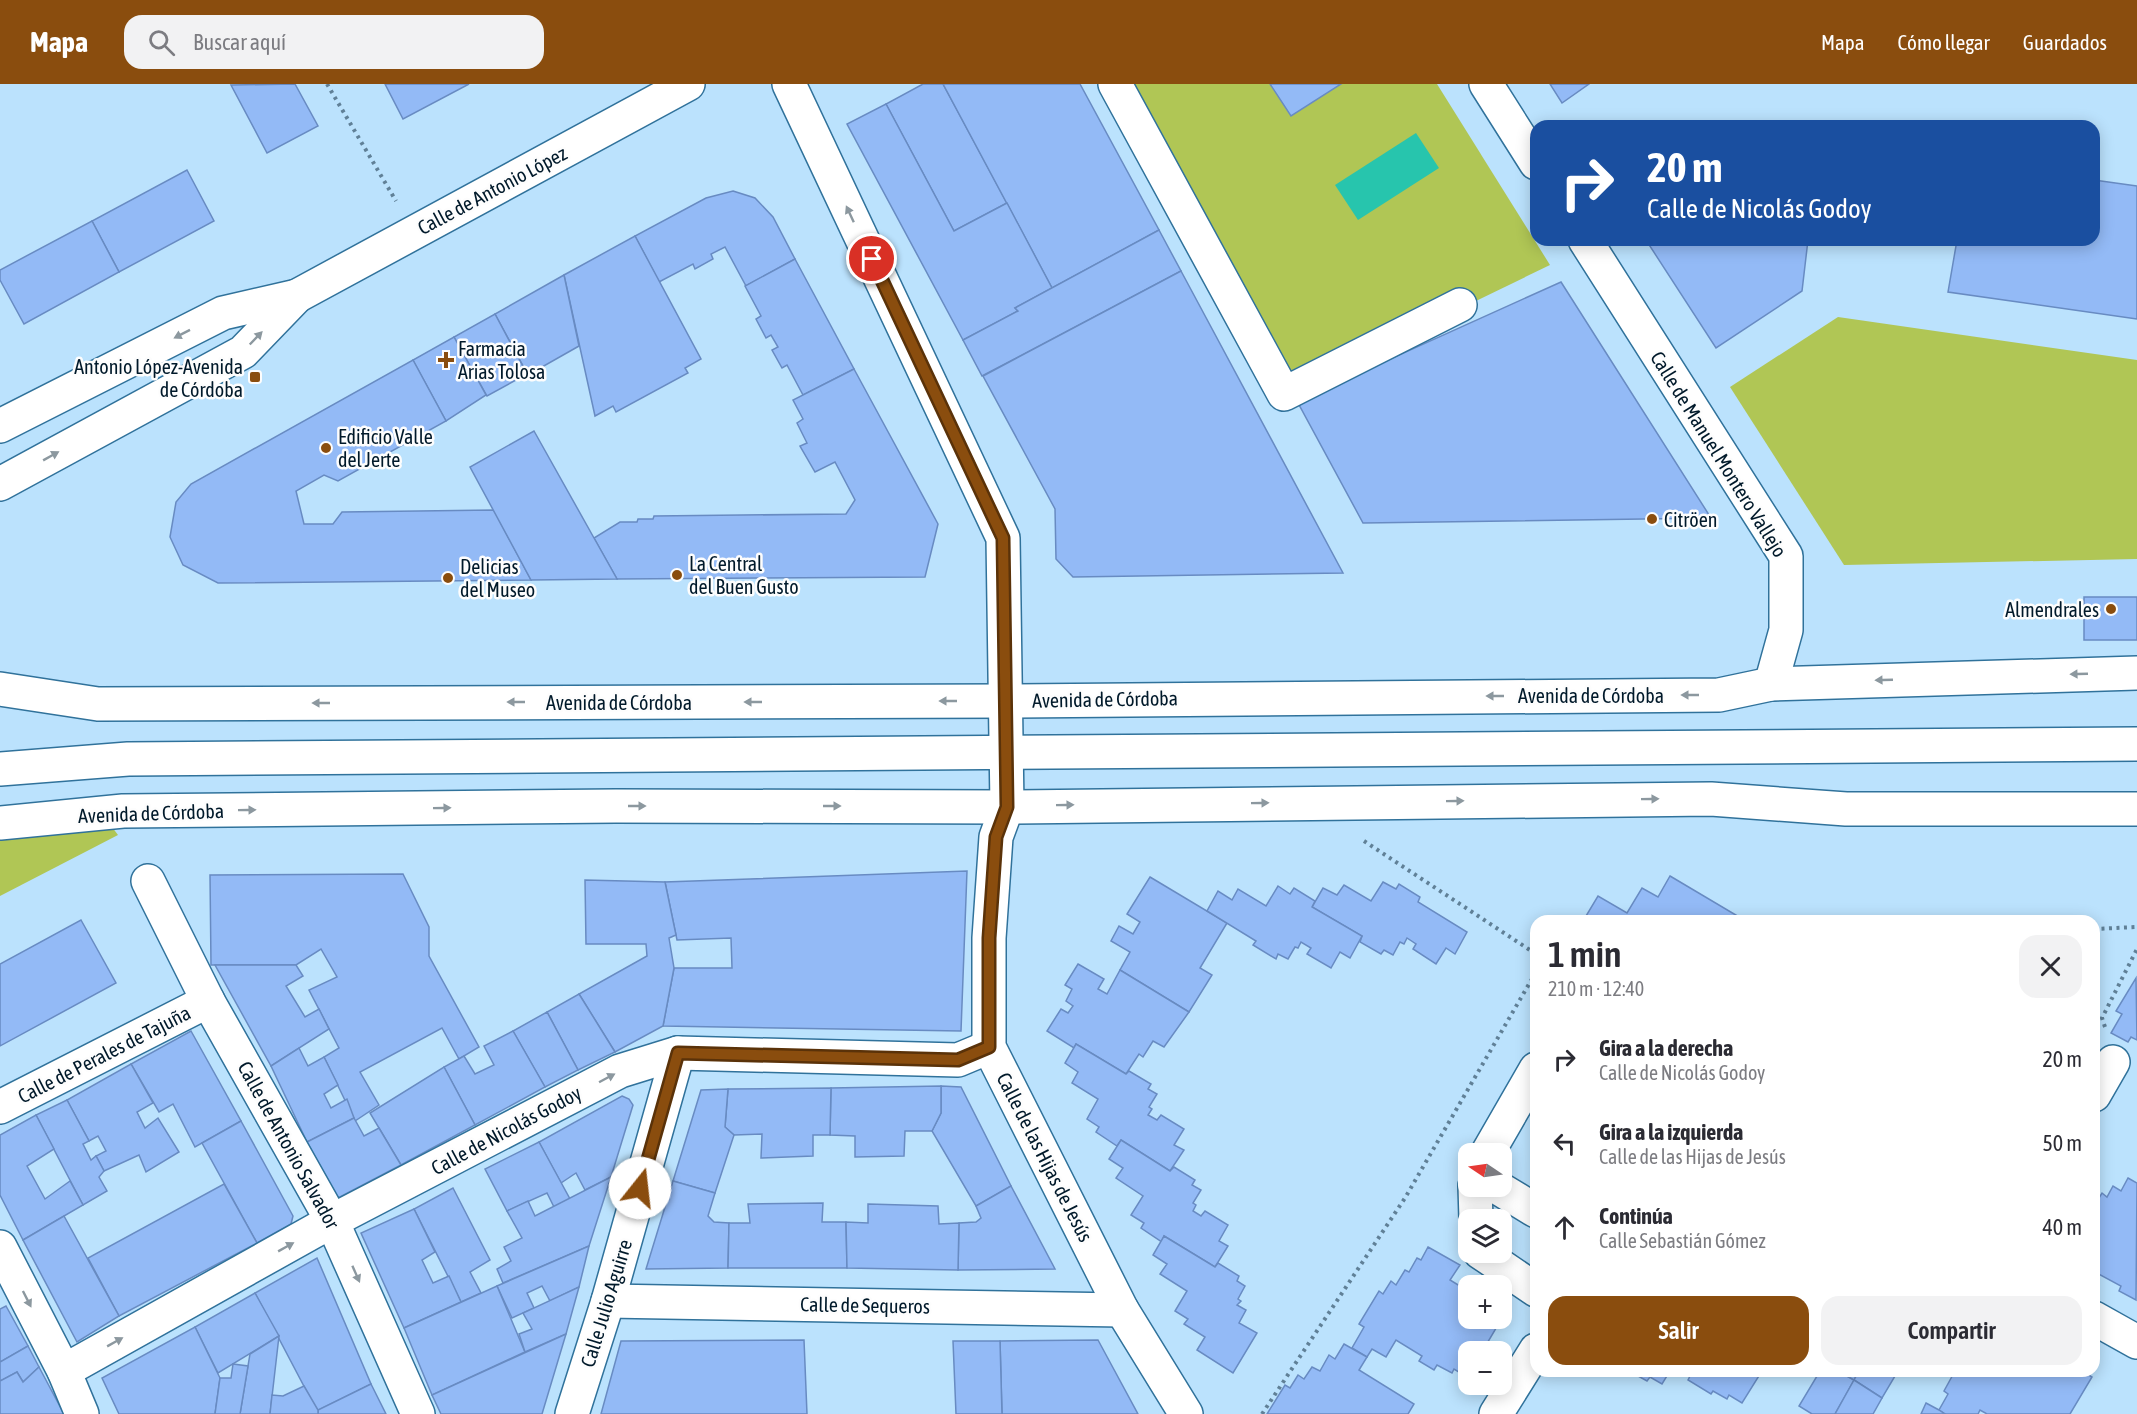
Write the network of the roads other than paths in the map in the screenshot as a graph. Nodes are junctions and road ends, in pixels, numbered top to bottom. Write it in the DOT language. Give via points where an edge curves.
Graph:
graph roads {
  1 [pos="688,84"];
  2 [pos="789,84"];
  3 [pos="1115,84"];
  4 [pos="1486,84"];
  5 [pos="1530,154"];
  6 [pos="1589,246"];
  7 [pos="297,296"];
  8 [pos="1460,305"];
  9 [pos="0,426"];
  10 [pos="0,484"];
  11 [pos="2137,673"];
  12 [pos="1771,684"];
  13 [pos="0,689"];
  14 [pos="1006,701"];
  15 [pos="2137,744"];
  16 [pos="0,745"];
  17 [pos="1007,752"];
  18 [pos="128,759"];
  19 [pos="0,769"];
  20 [pos="1007,807"];
  21 [pos="2137,809"];
  22 [pos="0,823"];
  23 [pos="148,881"];
  24 [pos="208,1001"];
  25 [pos="989,1047"];
  26 [pos="678,1053"];
  27 [pos="2113,1062"];
  28 [pos="1530,1079"];
  29 [pos="2100,1085"];
  30 [pos="0,1107"];
  31 [pos="1493,1143"];
  32 [pos="1512,1196"];
  33 [pos="1530,1207"];
  34 [pos="332,1221"];
  35 [pos="0,1247"];
  36 [pos="1496,1263"];
  37 [pos="1530,1286"];
  38 [pos="608,1301"];
  39 [pos="1122,1310"];
  40 [pos="2100,1321"];
  41 [pos="2137,1342"];
  42 [pos="1530,1360"];
  43 [pos="64,1371"];
  44 [pos="82,1414"];
  45 [pos="418,1414"];
  46 [pos="572,1414"];
  47 [pos="1186,1414"];
  48 [pos="1496,1414"];
  1 -- 7 [label="street, Calle de Antonio López"];
  14 -- 2 [label="street, one-way" via="1003,538"];
  3 -- 8 [label="street" via="1284,394"];
  4 -- 5 [label="street"];
  6 -- 12 [label="street, Calle de Manuel Montero Vallejo" via="1786,556 1786,630"];
  7 -- 9 [label="street, Calle de Antonio López, one-way" via="223,313"];
  10 -- 7 [label="street, Calle de Antonio López, one-way" via="243,352"];
  11 -- 12 [label="street, Avenida de Córdoba, one-way"];
  12 -- 14 [label="street, Avenida de Córdoba, one-way" via="1719,694"];
  14 -- 13 [label="street, Avenida de Córdoba, one-way" via="98,704"];
  14 -- 17 [label="street"];
  15 -- 17 [label="street"];
  16 -- 18 [label="street"];
  17 -- 18 [label="street"];
  17 -- 20 [label="street"];
  18 -- 19 [label="street"];
  20 -- 21 [label="street, Avenida de Córdoba, one-way" via="1711,799 1846,809"];
  22 -- 20 [label="street, Avenida de Córdoba, one-way" via="123,811"];
  20 -- 25 [label="street, Calle de las Hijas de Jesús" via="996,837 989,938"];
  23 -- 24 [label="street, Calle de Antonio Salvador"];
  24 -- 30 [label="street, Calle de Perales de Tajuña"];
  24 -- 34 [label="street, Calle de Antonio Salvador"];
  25 -- 26 [label="street, Calle de Nicolás Godoy" via="958,1060"];
  25 -- 39 [label="street, Calle de las Hijas de Jesús"];
  34 -- 26 [label="street, Calle de Nicolás Godoy, one-way" via="620,1071"];
  26 -- 38 [label="street, Calle Julio Aguirre"];
  27 -- 29 [label="street"];
  28 -- 31 [label="street"];
  32 -- 33 [label="street"];
  43 -- 34 [label="street, Calle de Nicolás Godoy, one-way"];
  34 -- 45 [label="street, Calle de Antonio Salvador, one-way"];
  35 -- 43 [label="street, one-way"];
  36 -- 37 [label="street"];
  38 -- 39 [label="street, Calle de Sequeros"];
  38 -- 46 [label="street, Calle Julio Aguirre"];
  39 -- 47 [label="street, Calle de las Hijas de Jesús"];
  40 -- 41 [label="street"];
  42 -- 48 [label="street"];
  43 -- 44 [label="street"];
}
